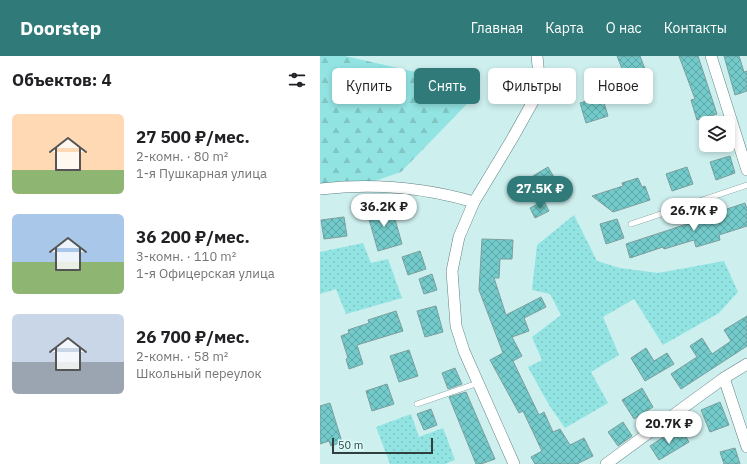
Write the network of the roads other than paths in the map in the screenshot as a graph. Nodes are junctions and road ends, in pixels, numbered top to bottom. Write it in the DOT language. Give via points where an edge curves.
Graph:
graph roads {
  1 [pos="537,56"];
  2 [pos="711,56"];
  3 [pos="747,170"];
  4 [pos="747,185"];
  5 [pos="320,189"];
  6 [pos="474,202"];
  7 [pos="631,224"];
  8 [pos="747,364"];
  9 [pos="724,378"];
  10 [pos="478,383"];
  11 [pos="417,404"];
  12 [pos="747,447"];
  13 [pos="514,464"];
  14 [pos="606,464"];
  1 -- 6 [label="street" via="539,76 536,96"];
  2 -- 3 [label="street"];
  4 -- 7 [label="lane"];
  5 -- 6 [label="street" via="384,185 418,189"];
  6 -- 10 [label="street" via="459,237 452,271 456,326"];
  8 -- 9 [label="street"];
  9 -- 12 [label="street"];
  9 -- 14 [label="street"];
  10 -- 11 [label="lane"];
  10 -- 13 [label="street"];
}
